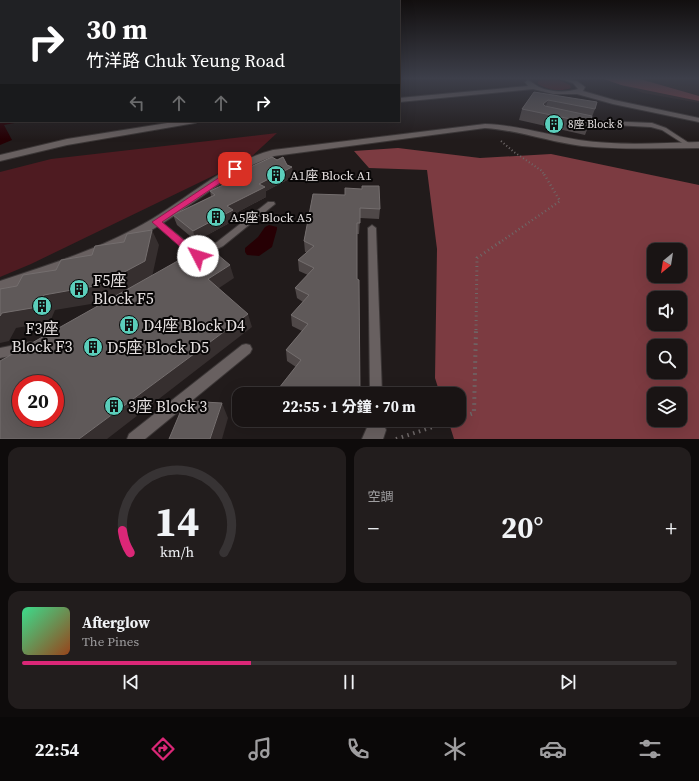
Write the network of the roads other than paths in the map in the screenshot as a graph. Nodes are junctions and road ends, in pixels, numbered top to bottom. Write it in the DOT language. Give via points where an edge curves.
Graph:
graph roads {
  1 [pos="604,99"];
  2 [pos="699,120"];
  3 [pos="572,121"];
  4 [pos="189,122"];
  5 [pos="694,145"];
  6 [pos="0,158"];
  7 [pos="271,204"];
  8 [pos="156,222"];
  9 [pos="372,228"];
  10 [pos="0,287"];
  11 [pos="39,344"];
  12 [pos="246,349"];
  13 [pos="0,353"];
  14 [pos="376,387"];
  15 [pos="134,439"];
  1 -- 2 [label="main road"];
  3 -- 5 [label="lane" via="586,124 652,125"];
  4 -- 6 [label="main road" via="67,142"];
  5 -- 8 [label="main road" via="591,144 518,129 485,126 285,150 243,164"];
  7 -- 8 [label="lane" via="220,244 195,258"];
  8 -- 10 [label="main road" via="82,258"];
  9 -- 14 [label="lane"];
  11 -- 13 [label="lane"];
  12 -- 15 [label="lane"];
}
